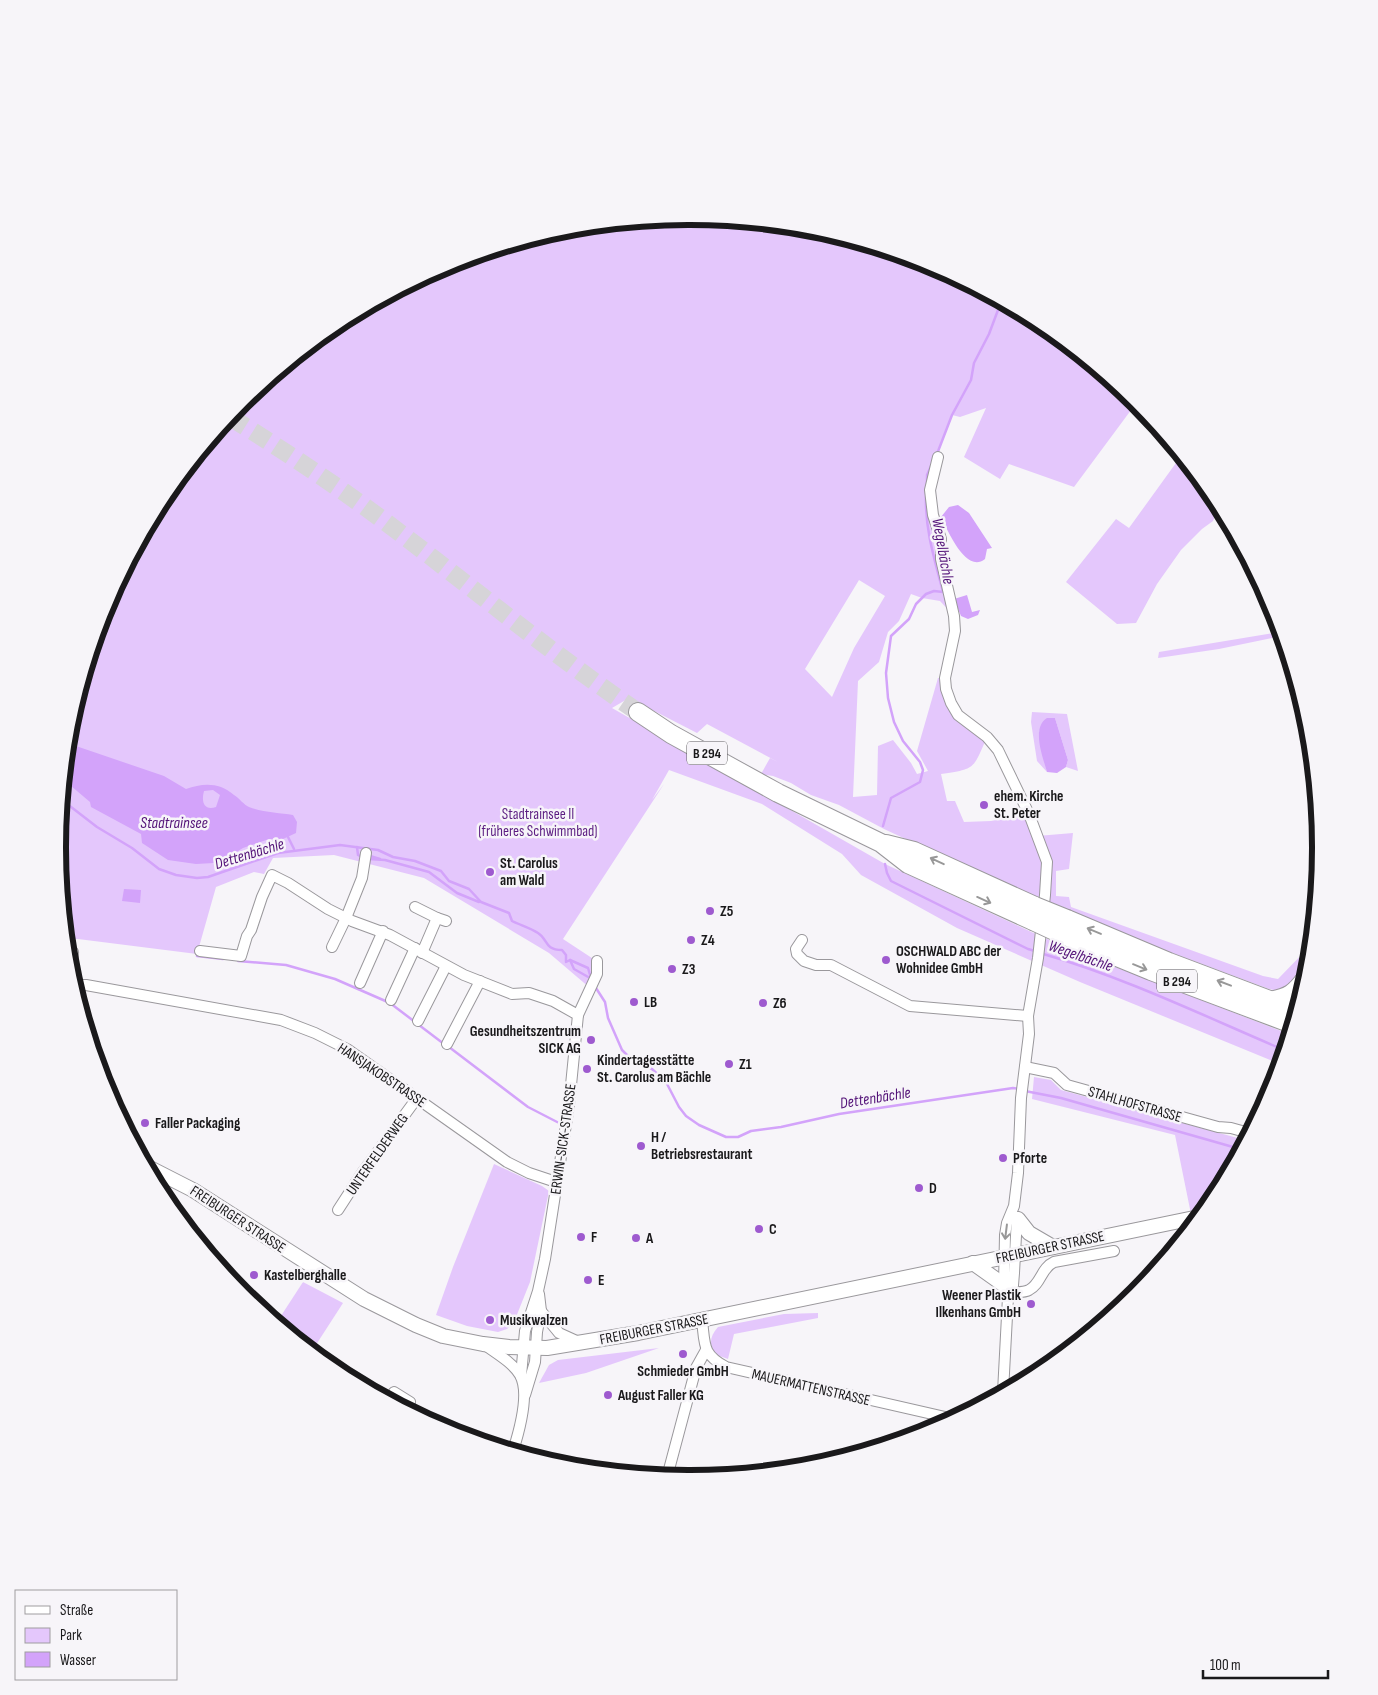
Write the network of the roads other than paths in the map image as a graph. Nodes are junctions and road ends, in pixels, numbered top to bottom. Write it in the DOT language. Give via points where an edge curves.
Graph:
graph roads {
  1 [pos="938,457"];
  2 [pos="638,712"];
  3 [pos="366,853"];
  4 [pos="415,907"];
  5 [pos="346,918"];
  6 [pos="1065,927"];
  7 [pos="383,931"];
  8 [pos="802,940"];
  9 [pos="332,947"];
  10 [pos="418,950"];
  11 [pos="200,952"];
  12 [pos="597,961"];
  13 [pos="446,966"];
  14 [pos="480,981"];
  15 [pos="360,983"];
  16 [pos="82,985"];
  17 [pos="1295,993"];
  18 [pos="391,1000"];
  19 [pos="1270,1001"];
  20 [pos="1291,1008"];
  21 [pos="578,1014"];
  22 [pos="1028,1016"];
  23 [pos="418,1021"];
  24 [pos="1287,1022"];
  25 [pos="447,1044"];
  26 [pos="1025,1067"];
  27 [pos="417,1098"];
  28 [pos="1243,1131"];
  29 [pos="158,1172"];
  30 [pos="556,1182"];
  31 [pos="338,1210"];
  32 [pos="1016,1214"];
  33 [pos="1189,1219"];
  34 [pos="1053,1246"];
  35 [pos="1114,1251"];
  36 [pos="1010,1256"];
  37 [pos="973,1263"];
  38 [pos="1006,1289"];
  39 [pos="538,1291"];
  40 [pos="541,1311"];
  41 [pos="702,1320"];
  42 [pos="582,1343"];
  43 [pos="483,1344"];
  44 [pos="529,1348"];
  45 [pos="706,1350"];
  46 [pos="521,1376"];
  47 [pos="1003,1385"];
  48 [pos="394,1392"];
  49 [pos="524,1398"];
  50 [pos="402,1400"];
  51 [pos="942,1416"];
  52 [pos="515,1445"];
  53 [pos="669,1470"];
  1 -- 22 [label="street" via="930,484 931,503 941,539 941,559 955,631 945,678 946,689 958,715 987,737 998,750 1029,814 1047,862 1038,958"];
  2 -- 6 [label="highway, B 294, bridge" via="671,734 778,792 881,843 908,864"];
  3 -- 5 [label="street" via="362,878"];
  4 -- 10 [label="street" via="441,919"];
  5 -- 7 [label="street"];
  5 -- 9 [label="street"];
  5 -- 11 [label="street" via="272,874 242,956"];
  19 -- 6 [label="highway, B 294, one-way" via="1120,942"];
  6 -- 24 [label="highway, B 294, one-way" via="1151,971"];
  7 -- 10 [label="street"];
  7 -- 15 [label="street"];
  8 -- 22 [label="street" via="796,949 804,961 831,965 910,1006"];
  10 -- 13 [label="street"];
  10 -- 18 [label="street"];
  12 -- 21 [label="street, ERWIN-SICK-STRASSE" via="597,974"];
  13 -- 14 [label="street"];
  13 -- 23 [label="street"];
  14 -- 21 [label="street" via="512,994 529,993 553,1001"];
  14 -- 25 [label="street"];
  16 -- 27 [label="street, HANSJAKOBSTRASSE" via="281,1020 347,1049"];
  17 -- 19 [label="highway"];
  19 -- 20 [label="highway, B 294"];
  21 -- 30 [label="street, ERWIN-SICK-STRASSE"];
  22 -- 26 [label="street"];
  26 -- 28 [label="street, STAHLHOFSTRASSE" via="1054,1073 1067,1085"];
  26 -- 32 [label="street" via="1020,1098"];
  27 -- 30 [label="street, HANSJAKOBSTRASSE" via="507,1162"];
  27 -- 31 [label="street, UNTERFELDERWEG"];
  29 -- 43 [label="street, FREIBURGER STRASSE" via="193,1190 386,1311 443,1336"];
  30 -- 39 [label="street, ERWIN-SICK-STRASSE"];
  32 -- 34 [label="street" via="1029,1233"];
  32 -- 36 [label="street"];
  33 -- 34 [label="street, FREIBURGER STRASSE"];
  34 -- 36 [label="street, FREIBURGER STRASSE"];
  35 -- 38 [label="street" via="1054,1262 1047,1265 1029,1290"];
  36 -- 37 [label="street, FREIBURGER STRASSE"];
  36 -- 38 [label="street"];
  37 -- 38 [label="street"];
  37 -- 41 [label="street, FREIBURGER STRASSE"];
  38 -- 47 [label="street"];
  39 -- 40 [label="street, ERWIN-SICK-STRASSE"];
  39 -- 44 [label="street, ERWIN-SICK-STRASSE" via="530,1314"];
  40 -- 42 [label="street" via="559,1333"];
  40 -- 44 [label="street, ERWIN-SICK-STRASSE"];
  41 -- 42 [label="street, FREIBURGER STRASSE"];
  41 -- 45 [label="street"];
  42 -- 44 [label="street, FREIBURGER STRASSE"];
  43 -- 44 [label="street, FREIBURGER STRASSE"];
  43 -- 46 [label="street" via="510,1363"];
  44 -- 46 [label="street"];
  44 -- 49 [label="street" via="535,1362"];
  45 -- 51 [label="street, MAUERMATTENSTRASSE" via="710,1358 726,1367"];
  45 -- 53 [label="street" via="696,1368"];
  46 -- 49 [label="street"];
  48 -- 50 [label="street"];
  49 -- 52 [label="street"];
}
